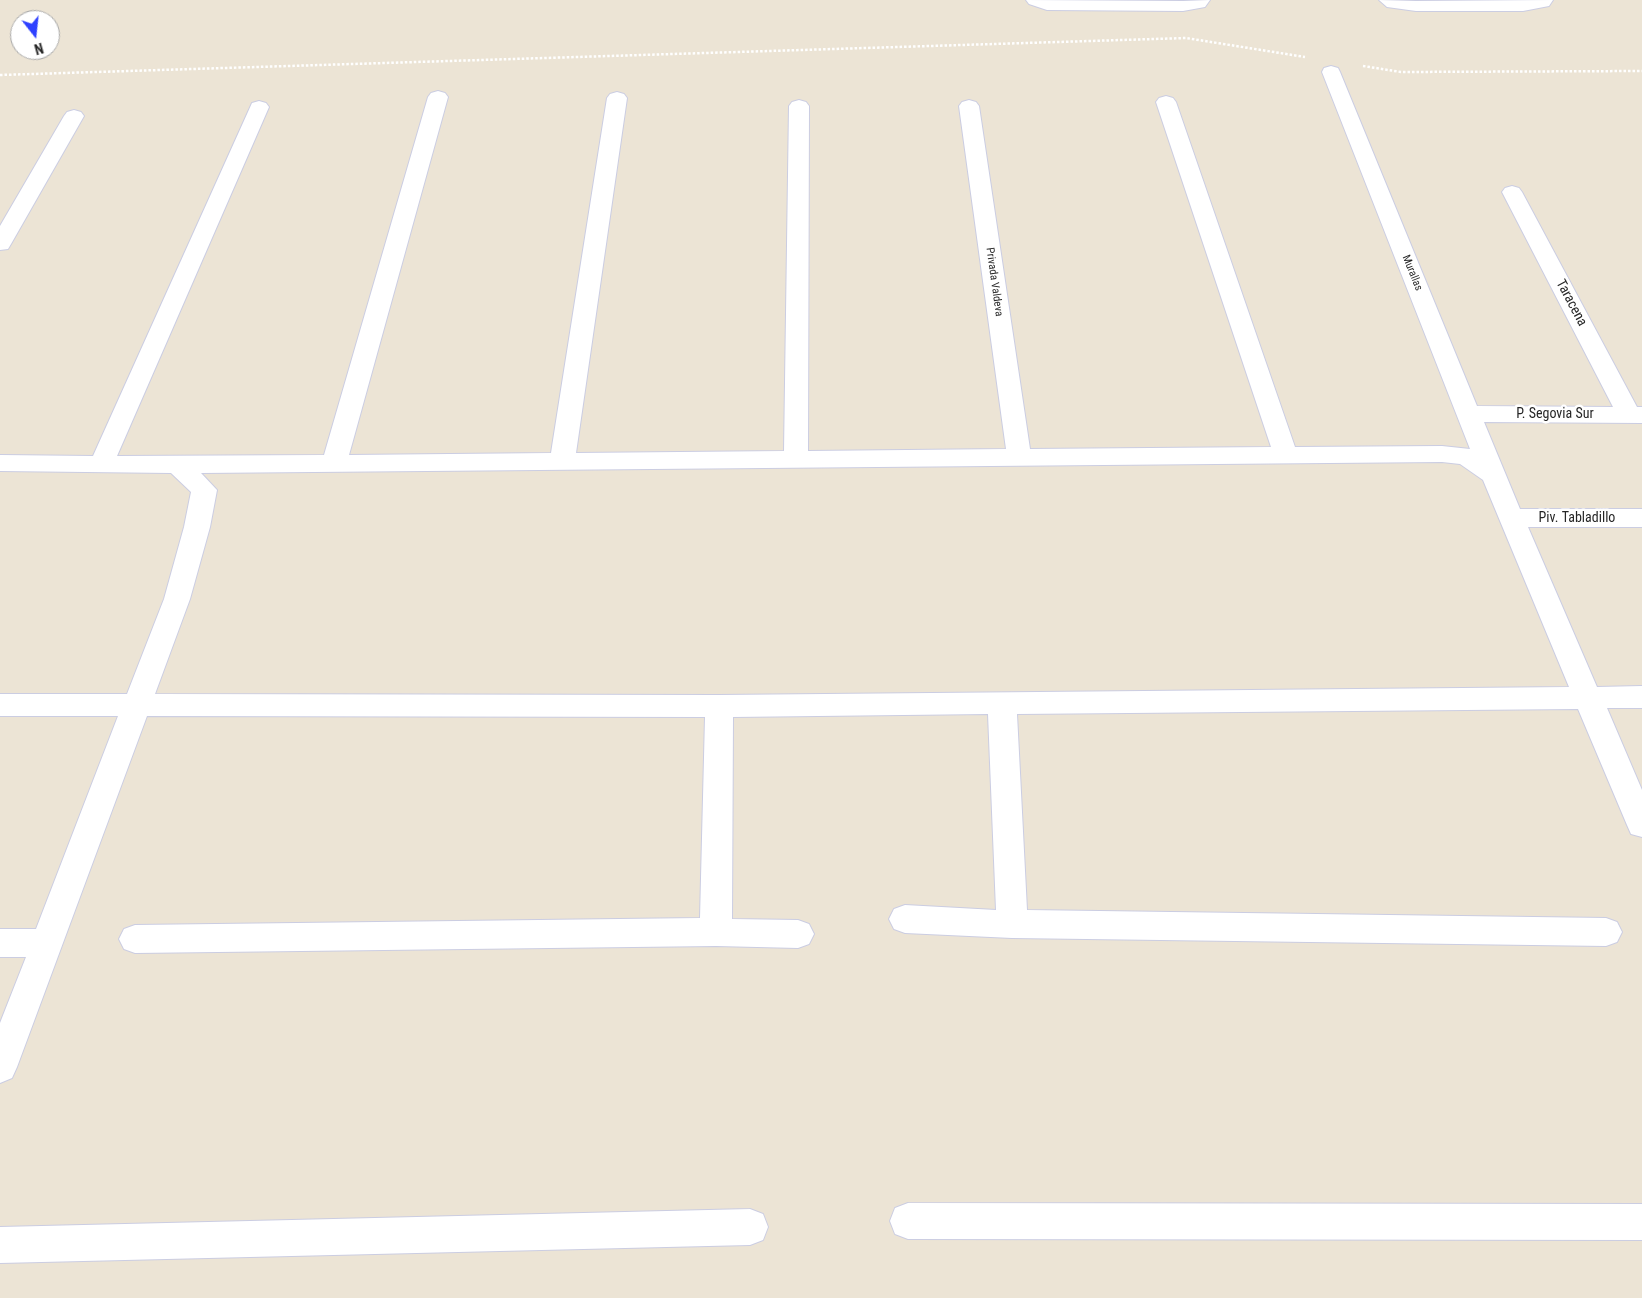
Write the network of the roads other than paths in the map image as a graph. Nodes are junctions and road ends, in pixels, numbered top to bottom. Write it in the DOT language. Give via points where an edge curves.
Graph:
graph roads {
  1 [pos="1035,0"];
  2 [pos="1201,0"];
  3 [pos="1388,0"];
  4 [pos="1544,0"];
  5 [pos="1331,72"];
  6 [pos="438,97"];
  7 [pos="617,98"];
  8 [pos="1166,102"];
  9 [pos="799,106"];
  10 [pos="970,106"];
  11 [pos="259,107"];
  12 [pos="74,116"];
  13 [pos="1512,192"];
  14 [pos="0,244"];
  15 [pos="1469,414"];
  16 [pos="1636,415"];
  17 [pos="1286,456"];
  18 [pos="1019,458"];
  19 [pos="796,460"];
  20 [pos="562,462"];
  21 [pos="0,463"];
  22 [pos="102,463"];
  23 [pos="334,464"];
  24 [pos="177,466"];
  25 [pos="1493,475"];
  26 [pos="1512,518"];
  27 [pos="1642,518"];
  28 [pos="1588,697"];
  29 [pos="1642,697"];
  30 [pos="1002,703"];
  31 [pos="0,705"];
  32 [pos="136,706"];
  33 [pos="719,706"];
  34 [pos="1642,824"];
  35 [pos="906,919"];
  36 [pos="1012,924"];
  37 [pos="716,932"];
  38 [pos="1606,932"];
  39 [pos="798,934"];
  40 [pos="135,939"];
  41 [pos="0,943"];
  42 [pos="47,943"];
  43 [pos="0,1067"];
  44 [pos="908,1222"];
  45 [pos="1642,1222"];
  46 [pos="750,1227"];
  47 [pos="0,1245"];
  1 -- 2 [label="street" via="1047,5 1173,6"];
  3 -- 4 [label="street" via="1435,6 1522,6"];
  5 -- 15 [label="street, Murallas"];
  6 -- 23 [label="street"];
  7 -- 20 [label="street"];
  8 -- 17 [label="street"];
  9 -- 19 [label="street"];
  10 -- 18 [label="street, Privada Valdeva"];
  11 -- 22 [label="street"];
  12 -- 14 [label="street"];
  13 -- 16 [label="street, Taracena"];
  15 -- 16 [label="street, P. Segovia Sur"];
  15 -- 25 [label="street, Murallas"];
  17 -- 18 [label="street"];
  17 -- 25 [label="street" via="1466,456"];
  18 -- 19 [label="street"];
  19 -- 20 [label="street"];
  20 -- 23 [label="street"];
  21 -- 22 [label="street"];
  22 -- 24 [label="street"];
  23 -- 24 [label="street"];
  24 -- 32 [label="street" via="204,490 198,527 178,599"];
  25 -- 26 [label="street, Murallas"];
  26 -- 27 [label="street, Piv. Tabladillo"];
  26 -- 28 [label="street, Murallas"];
  28 -- 29 [label="street"];
  28 -- 30 [label="street"];
  28 -- 34 [label="street, Murallas"];
  30 -- 33 [label="street"];
  30 -- 36 [label="street"];
  31 -- 32 [label="street"];
  32 -- 33 [label="street"];
  32 -- 42 [label="street"];
  33 -- 37 [label="street"];
  35 -- 36 [label="street"];
  36 -- 38 [label="street"];
  37 -- 39 [label="street"];
  37 -- 40 [label="street"];
  41 -- 42 [label="street"];
  42 -- 43 [label="street"];
  44 -- 45 [label="street"];
  46 -- 47 [label="street"];
}
